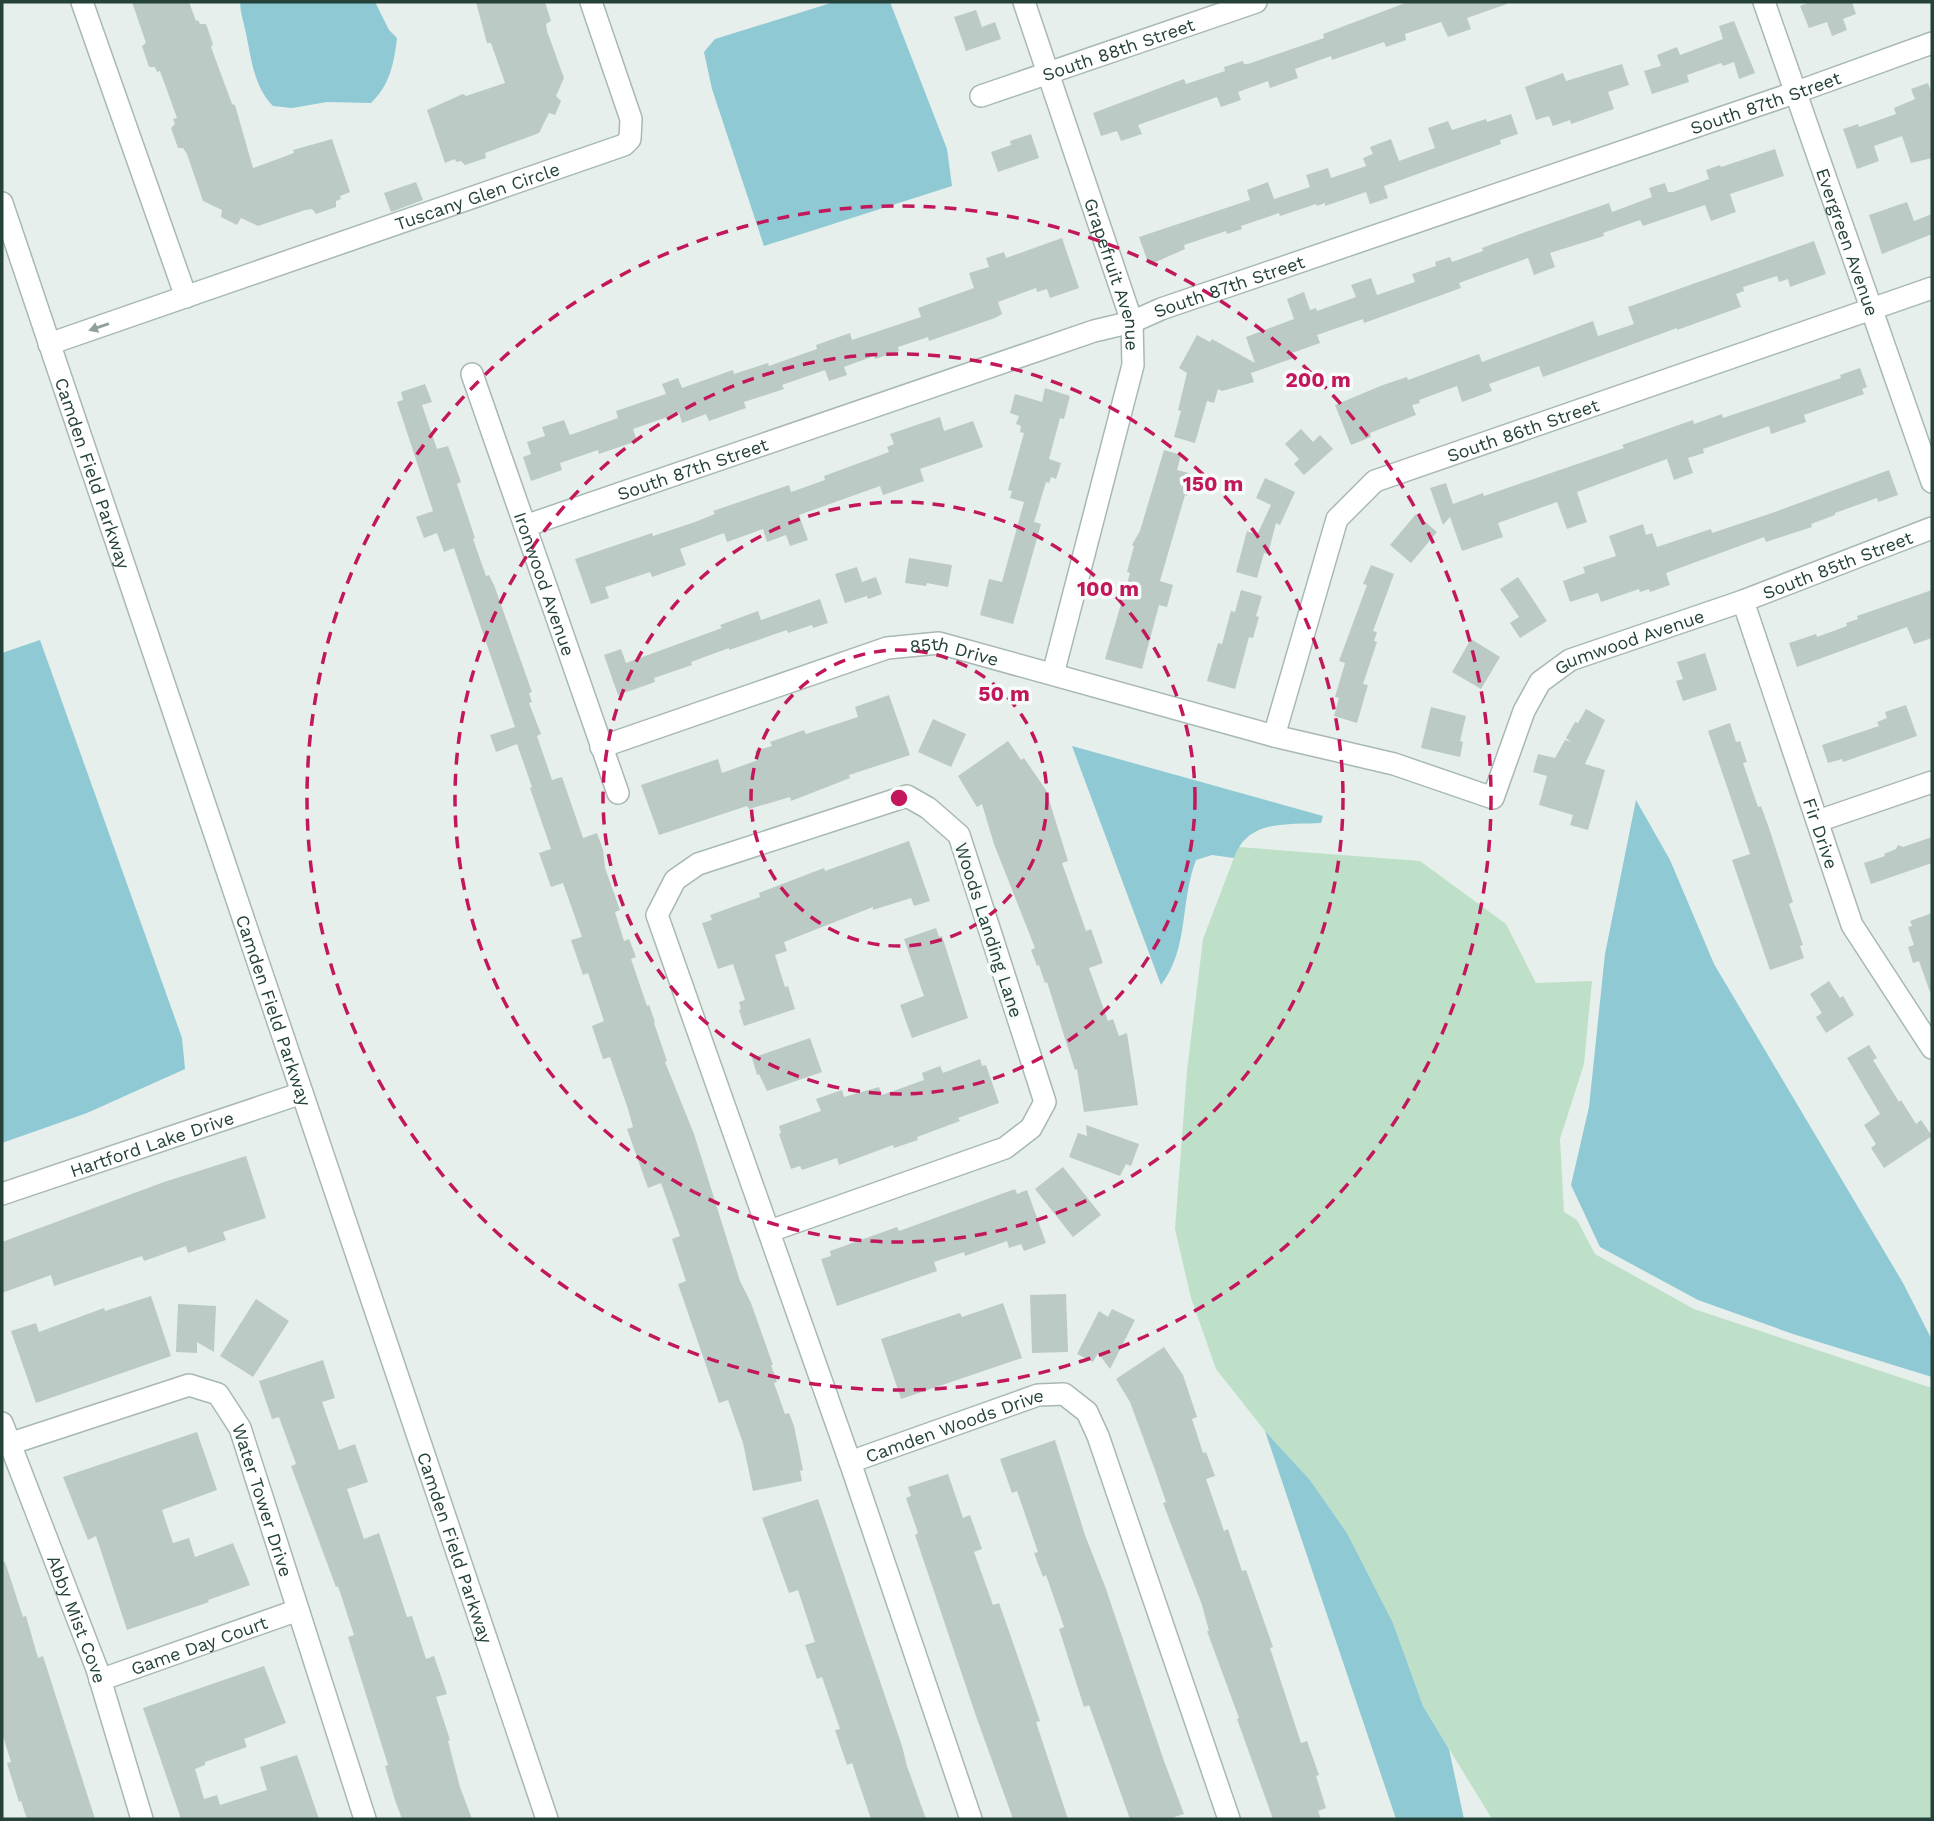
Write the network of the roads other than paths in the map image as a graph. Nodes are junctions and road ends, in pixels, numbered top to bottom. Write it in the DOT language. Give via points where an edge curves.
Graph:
graph roads {
  1 [pos="82,2"];
  2 [pos="591,2"];
  3 [pos="1024,2"];
  4 [pos="1256,2"];
  5 [pos="1764,2"];
  6 [pos="1932,43"];
  7 [pos="1047,73"];
  8 [pos="1794,93"];
  9 [pos="981,96"];
  10 [pos="2,203"];
  11 [pos="1932,288"];
  12 [pos="186,297"];
  13 [pos="1872,309"];
  14 [pos="1132,321"];
  15 [pos="49,344"];
  16 [pos="472,374"];
  17 [pos="1932,482"];
  18 [pos="525,526"];
  19 [pos="1932,528"];
  20 [pos="1743,601"];
  21 [pos="1053,674"];
  22 [pos="1274,736"];
  23 [pos="601,747"];
  24 [pos="1394,764"];
  25 [pos="1932,782"];
  26 [pos="618,793"];
  27 [pos="1818,821"];
  28 [pos="1929,1037"];
  29 [pos="302,1093"];
  30 [pos="2,1194"];
  31 [pos="770,1231"];
  32 [pos="2,1423"];
  33 [pos="9,1444"];
  34 [pos="850,1462"];
  35 [pos="298,1610"];
  36 [pos="100,1680"];
  37 [pos="142,1819"];
  38 [pos="365,1819"];
  39 [pos="547,1819"];
  40 [pos="971,1819"];
  41 [pos="1228,1819"];
  1 -- 12 [label="street"];
  2 -- 12 [label="street, Tuscany Glen Circle" via="631,119 630,139 624,145"];
  3 -- 7 [label="street, Grapefruit Avenue"];
  4 -- 7 [label="street, South 88th Street"];
  5 -- 8 [label="street, Evergreen Avenue"];
  6 -- 8 [label="street, South 87th Street"];
  7 -- 9 [label="street, South 88th Street"];
  7 -- 14 [label="street, Grapefruit Avenue"];
  8 -- 13 [label="street, Evergreen Avenue"];
  8 -- 14 [label="street, South 87th Street"];
  10 -- 15 [label="street, Camden Field Parkway"];
  11 -- 13 [label="street, South 86th Street"];
  12 -- 15 [label="street, Tuscany Glen Circle, one-way"];
  13 -- 17 [label="street, Evergreen Avenue"];
  13 -- 22 [label="street, South 86th Street" via="1375,481 1337,519"];
  14 -- 18 [label="street, South 87th Street"];
  14 -- 21 [label="street, Grapefruit Avenue" via="1133,365"];
  15 -- 29 [label="street, Camden Field Parkway"];
  16 -- 18 [label="street, Ironwood Avenue"];
  18 -- 23 [label="street, Ironwood Avenue"];
  19 -- 20 [label="street, South 85th Street"];
  20 -- 24 [label="street, Gumwood Avenue" via="1570,660 1540,682 1524,711 1493,798"];
  20 -- 27 [label="street, Fir Drive"];
  21 -- 22 [label="street, 85th Drive"];
  21 -- 23 [label="street, 85th Drive" via="939,643 887,648"];
  22 -- 24 [label="street, 85th Drive"];
  23 -- 26 [label="street, Ironwood Avenue"];
  25 -- 27 [label="street"];
  27 -- 28 [label="street, Fir Drive" via="1852,925"];
  29 -- 30 [label="street, Hartford Lake Drive"];
  29 -- 39 [label="street, Camden Field Parkway"];
  31 -- 31 [label="street, Woods Landing Lane" via="657,915 675,880 698,864 907,796 959,835 1045,1102 1031,1128 1006,1148"];
  31 -- 34 [label="street, Woods Landing Lane"];
  32 -- 33 [label="street, Abby Mist Cove"];
  33 -- 35 [label="street, Water Tower Drive" via="189,1385 218,1394 240,1428"];
  33 -- 36 [label="street, Abby Mist Cove"];
  34 -- 40 [label="street, Camden Woods Drive"];
  34 -- 41 [label="street, Camden Woods Drive" via="1038,1395 1064,1394 1087,1412"];
  35 -- 36 [label="street, Game Day Court"];
  35 -- 38 [label="street, Water Tower Drive"];
  36 -- 37 [label="street, Abby Mist Cove"];
}
